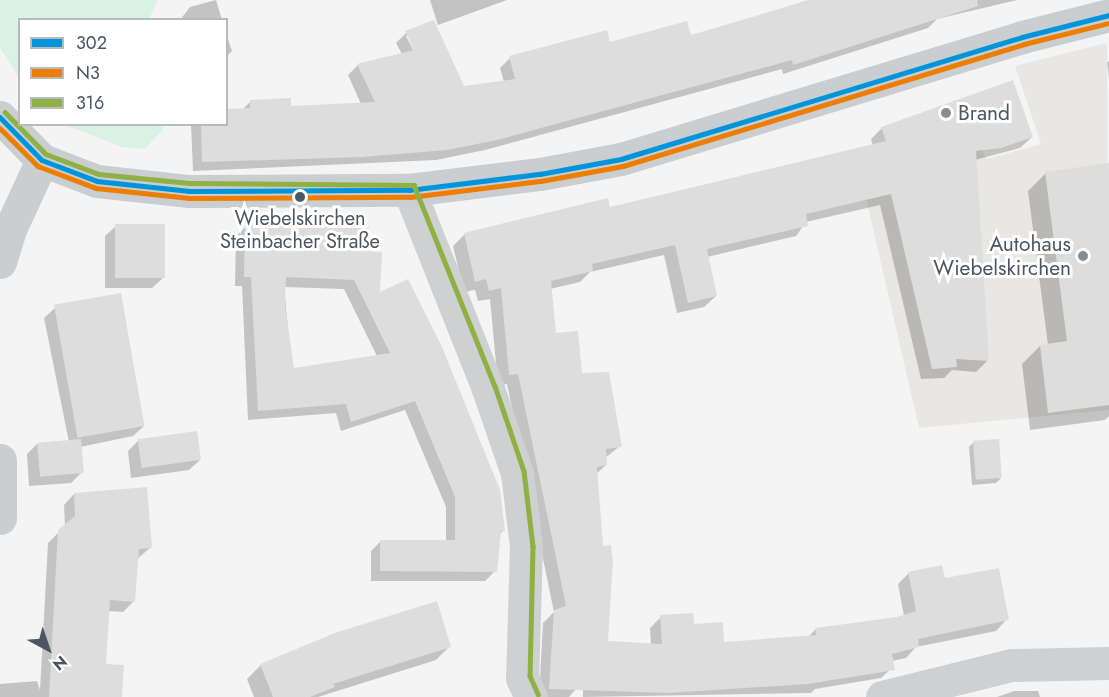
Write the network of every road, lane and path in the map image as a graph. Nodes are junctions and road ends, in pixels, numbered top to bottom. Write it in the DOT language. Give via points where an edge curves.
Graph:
graph roads {
  1 [pos="1109,15"];
  2 [pos="0,117"];
  3 [pos="42,160"];
  4 [pos="409,190"];
  5 [pos="0,262"];
  6 [pos="0,460"];
  7 [pos="0,518"];
  8 [pos="1109,663"];
  9 [pos="531,697"];
  10 [pos="882,697"];
  1 -- 4 [label="main road" via="1022,37 621,159 540,174"];
  2 -- 3 [label="main road"];
  3 -- 4 [label="main road" via="97,181 189,191"];
  3 -- 5 [label="main road" via="11,227"];
  4 -- 9 [label="street" via="517,473 526,546 522,678"];
  6 -- 7 [label="main road"];
  8 -- 10 [label="street" via="1011,665"];
}
